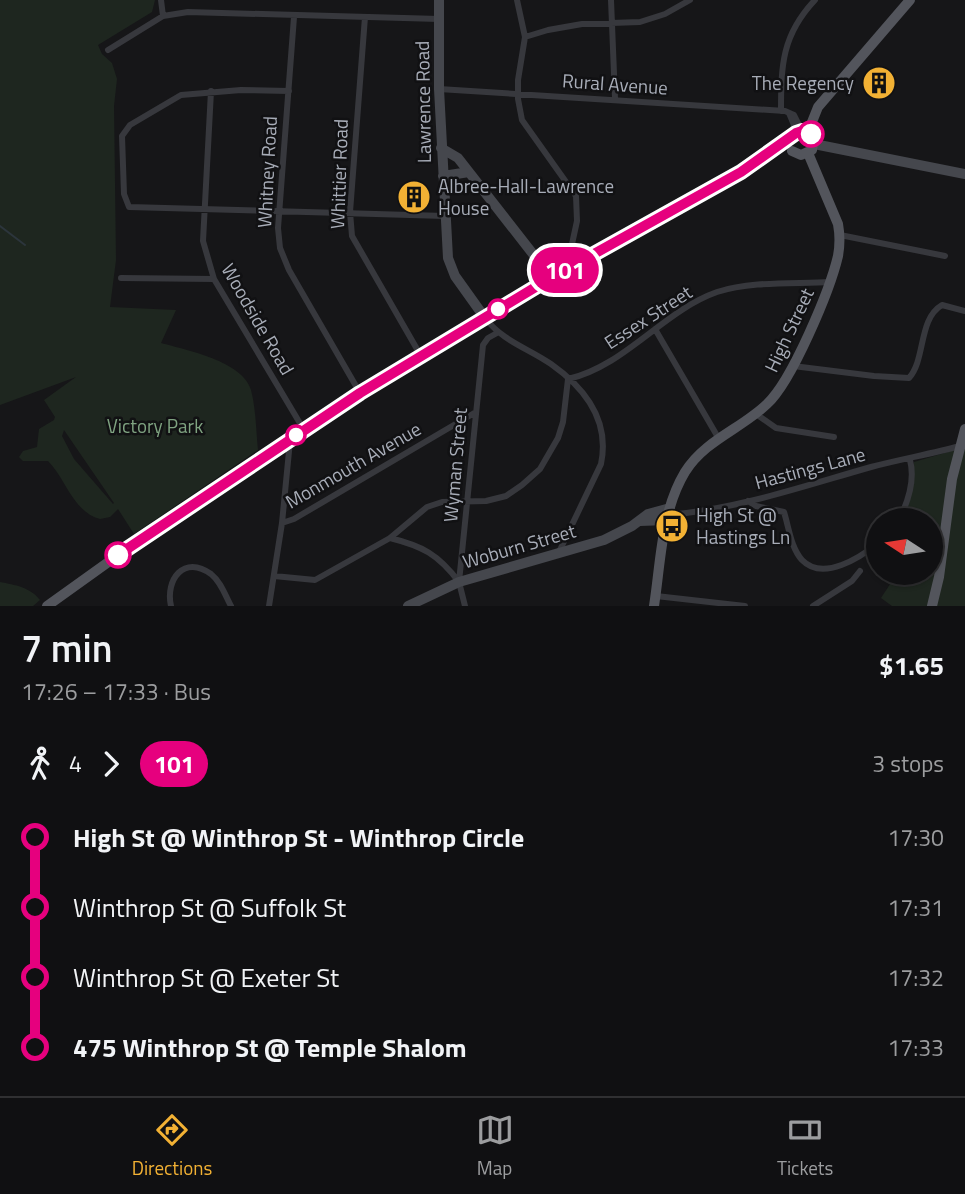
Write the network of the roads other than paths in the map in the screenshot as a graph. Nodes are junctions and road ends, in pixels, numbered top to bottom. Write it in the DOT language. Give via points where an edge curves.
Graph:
graph roads {
  1 [pos="161,0"];
  2 [pos="439,0"];
  3 [pos="517,0"];
  4 [pos="611,0"];
  5 [pos="690,0"];
  6 [pos="815,0"];
  7 [pos="910,0"];
  8 [pos="163,16"];
  9 [pos="294,17"];
  10 [pos="365,17"];
  11 [pos="439,19"];
  12 [pos="611,24"];
  13 [pos="525,37"];
  14 [pos="108,50"];
  15 [pos="439,89"];
  16 [pos="211,91"];
  17 [pos="289,91"];
  18 [pos="518,93"];
  19 [pos="615,99"];
  20 [pos="785,111"];
  21 [pos="798,134"];
  22 [pos="441,148"];
  23 [pos="811,149"];
  24 [pos="792,151"];
  25 [pos="755,163"];
  26 [pos="469,172"];
  27 [pos="965,174"];
  28 [pos="443,176"];
  29 [pos="203,210"];
  30 [pos="279,210"];
  31 [pos="350,212"];
  32 [pos="445,216"];
  33 [pos="840,235"];
  34 [pos="945,256"];
  35 [pos="566,269"];
  36 [pos="121,278"];
  37 [pos="214,279"];
  38 [pos="549,279"];
  39 [pos="830,282"];
  40 [pos="965,311"];
  41 [pos="485,318"];
  42 [pos="655,329"];
  43 [pos="497,333"];
  44 [pos="421,356"];
  45 [pos="793,366"];
  46 [pos="568,379"];
  47 [pos="360,393"];
  48 [pos="476,412"];
  49 [pos="756,414"];
  50 [pos="965,429"];
  51 [pos="304,430"];
  52 [pos="834,438"];
  53 [pos="290,439"];
  54 [pos="719,439"];
  55 [pos="960,446"];
  56 [pos="910,460"];
  57 [pos="748,501"];
  58 [pos="467,502"];
  59 [pos="903,508"];
  60 [pos="668,514"];
  61 [pos="282,523"];
  62 [pos="390,538"];
  63 [pos="866,551"];
  64 [pos="559,552"];
  65 [pos="860,571"];
  66 [pos="274,576"];
  67 [pos="458,582"];
  68 [pos="655,601"];
  69 [pos="50,605"];
  70 [pos="171,606"];
  71 [pos="231,606"];
  72 [pos="269,606"];
  73 [pos="408,606"];
  74 [pos="465,606"];
  75 [pos="745,606"];
  76 [pos="813,606"];
  77 [pos="932,606"];
  1 -- 8 [label="street"];
  2 -- 11 [label="street, Lawrence Road"];
  3 -- 13 [label="street"];
  4 -- 12 [label="street"];
  5 -- 12 [label="street" via="640,22"];
  6 -- 20 [label="street" via="800,17 787,44 781,76"];
  7 -- 21 [label="main road"];
  8 -- 9 [label="street" via="188,12"];
  8 -- 14 [label="street"];
  9 -- 10 [label="street"];
  9 -- 17 [label="street, Whitney Road"];
  10 -- 11 [label="street"];
  10 -- 31 [label="street, Whittier Road"];
  11 -- 15 [label="street, Lawrence Road"];
  12 -- 13 [label="street" via="582,24"];
  12 -- 19 [label="street"];
  13 -- 18 [label="street"];
  15 -- 18 [label="street, Rural Avenue"];
  15 -- 22 [label="street, Lawrence Road"];
  16 -- 17 [label="street"];
  16 -- 29 [label="street, Woodside Road"];
  16 -- 29 [label="street" via="181,95 130,125 122,136 124,194 130,207"];
  17 -- 30 [label="street, Whitney Road"];
  18 -- 19 [label="street, Rural Avenue"];
  18 -- 35 [label="street" via="522,120 576,196 577,221"];
  19 -- 20 [label="street, Rural Avenue"];
  20 -- 21 [label="street"];
  20 -- 21 [label="street" via="796,117"];
  21 -- 23 [label="main road, High Street" via="813,136"];
  21 -- 24 [label="main road"];
  21 -- 25 [label="main road"];
  22 -- 26 [label="street"];
  22 -- 28 [label="street, Lawrence Road"];
  23 -- 24 [label="main road" via="801,155"];
  23 -- 27 [label="street"];
  23 -- 33 [label="main road, High Street"];
  24 -- 25 [label="main road"];
  25 -- 35 [label="main road"];
  26 -- 28 [label="street"];
  26 -- 38 [label="street"];
  28 -- 32 [label="street, Lawrence Road"];
  29 -- 30 [label="street"];
  29 -- 37 [label="street, Woodside Road" via="203,241"];
  30 -- 31 [label="street"];
  30 -- 47 [label="street, Whitney Road" via="280,248 289,270"];
  31 -- 32 [label="street"];
  31 -- 44 [label="street, Whittier Road" via="352,236"];
  32 -- 41 [label="street, Lawrence Road" via="451,268"];
  33 -- 34 [label="street"];
  33 -- 39 [label="main road, High Street"];
  35 -- 38 [label="main road"];
  36 -- 37 [label="street"];
  37 -- 51 [label="street, Woodside Road"];
  38 -- 41 [label="main road"];
  39 -- 42 [label="street, Essex Street" via="716,293"];
  39 -- 45 [label="main road, High Street"];
  40 -- 45 [label="street" via="942,305 936,309 909,378"];
  41 -- 43 [label="street"];
  41 -- 44 [label="main road"];
  42 -- 46 [label="street, Essex Street" via="600,366"];
  42 -- 54 [label="street"];
  43 -- 46 [label="street"];
  43 -- 48 [label="street, Wyman Street" via="483,345"];
  44 -- 47 [label="main road"];
  45 -- 49 [label="main road, High Street" via="778,393"];
  46 -- 58 [label="street" via="563,422 540,469 506,496"];
  46 -- 64 [label="street" via="584,394 600,423 603,452 596,477"];
  47 -- 51 [label="main road"];
  48 -- 58 [label="street, Wyman Street"];
  48 -- 61 [label="street, Monmouth Avenue"];
  49 -- 52 [label="street" via="776,428"];
  49 -- 54 [label="main road, High Street"];
  50 -- 55 [label="main road"];
  51 -- 53 [label="main road"];
  53 -- 61 [label="street"];
  53 -- 69 [label="main road"];
  54 -- 60 [label="main road, High Street" via="687,468"];
  55 -- 56 [label="street, Hastings Lane"];
  55 -- 77 [label="main road"];
  56 -- 57 [label="street, Hastings Lane"];
  56 -- 59 [label="street" via="910,485"];
  57 -- 60 [label="street, Hastings Lane" via="698,513"];
  57 -- 63 [label="street" via="784,512 793,544 813,567 850,562"];
  58 -- 62 [label="street" via="427,507"];
  58 -- 67 [label="street, Wyman Street"];
  60 -- 64 [label="street, Woburn Street" via="648,514 604,540"];
  60 -- 68 [label="main road, High Street"];
  61 -- 66 [label="street"];
  62 -- 66 [label="street" via="315,580"];
  62 -- 67 [label="street" via="420,546 445,564"];
  64 -- 67 [label="street, Woburn Street"];
  65 -- 76 [label="street"];
  66 -- 72 [label="street"];
  67 -- 73 [label="street, Woburn Street"];
  67 -- 74 [label="street, Wyman Street"];
  68 -- 75 [label="street"];
  70 -- 71 [label="street" via="172,579 191,567 212,574"];
}
